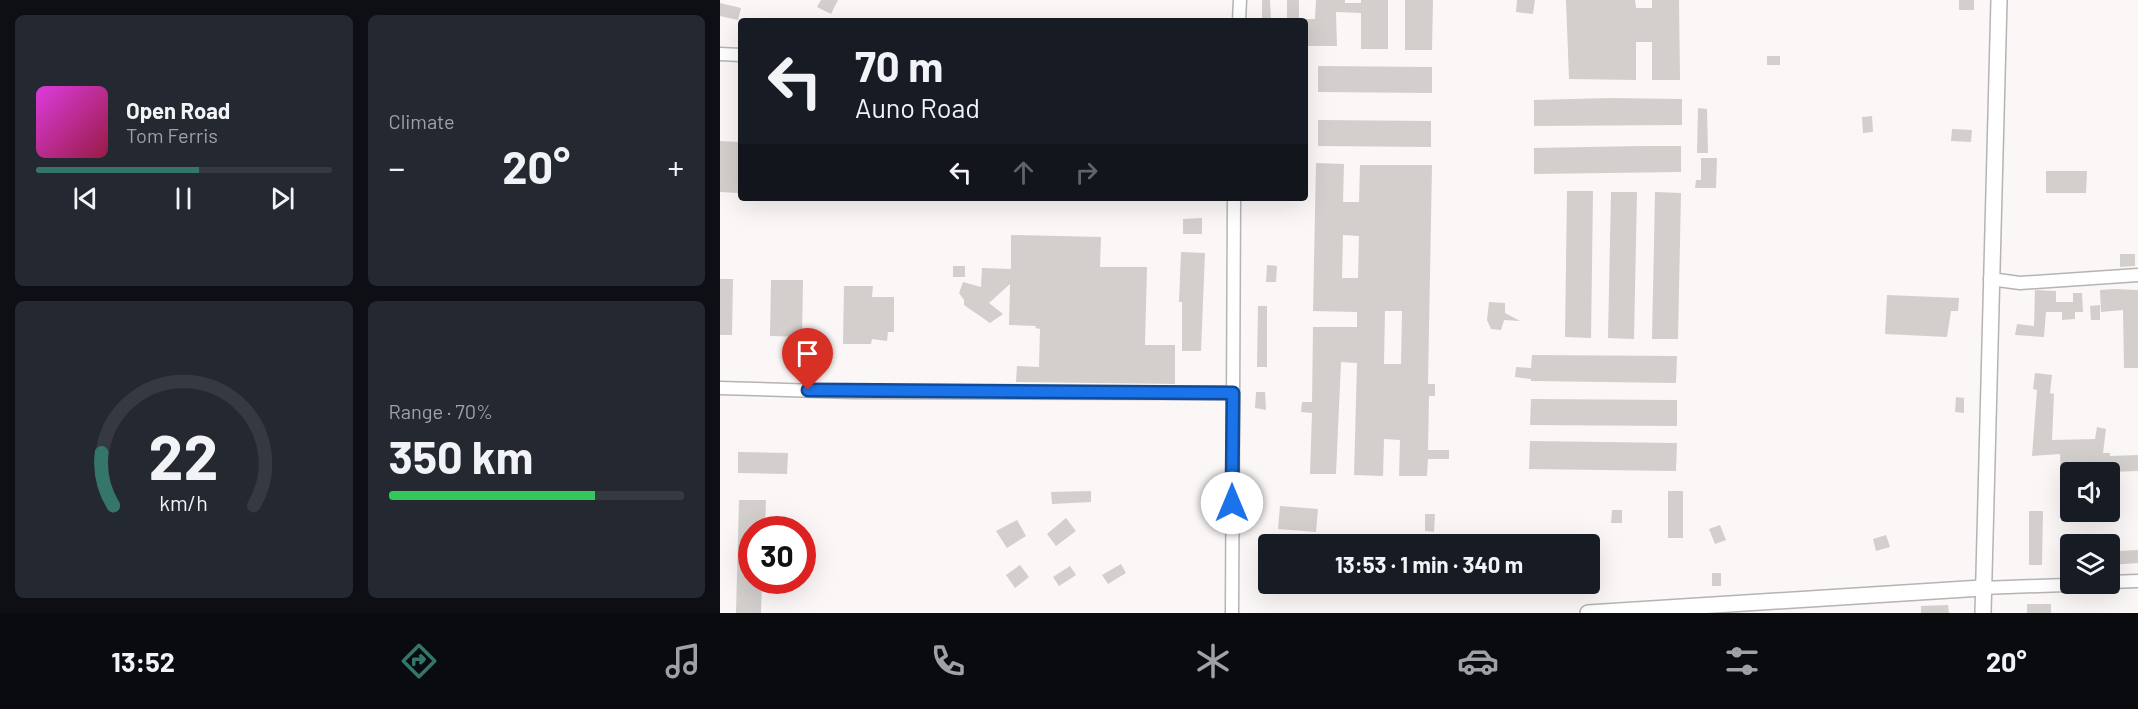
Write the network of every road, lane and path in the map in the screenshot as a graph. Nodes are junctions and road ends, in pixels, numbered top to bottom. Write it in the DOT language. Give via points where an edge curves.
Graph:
graph roads {
  1 [pos="1240,0"];
  2 [pos="1999,0"];
  3 [pos="1239,18"];
  4 [pos="720,54"];
  5 [pos="738,55"];
  6 [pos="1234,201"];
  7 [pos="2138,275"];
  8 [pos="1990,279"];
  9 [pos="720,388"];
  10 [pos="1233,393"];
  11 [pos="2138,581"];
  12 [pos="2120,582"];
  13 [pos="2060,585"];
  14 [pos="1982,588"];
  15 [pos="1232,613"];
  16 [pos="1588,613"];
  17 [pos="1983,613"];
  1 -- 3 [label="street"];
  2 -- 8 [label="street"];
  4 -- 5 [label="street"];
  6 -- 10 [label="street"];
  7 -- 8 [label="street" via="2020,284"];
  8 -- 14 [label="street"];
  9 -- 10 [label="street"];
  10 -- 15 [label="street"];
  11 -- 12 [label="street"];
  13 -- 14 [label="street"];
  14 -- 16 [label="street"];
  14 -- 17 [label="street"];
}
